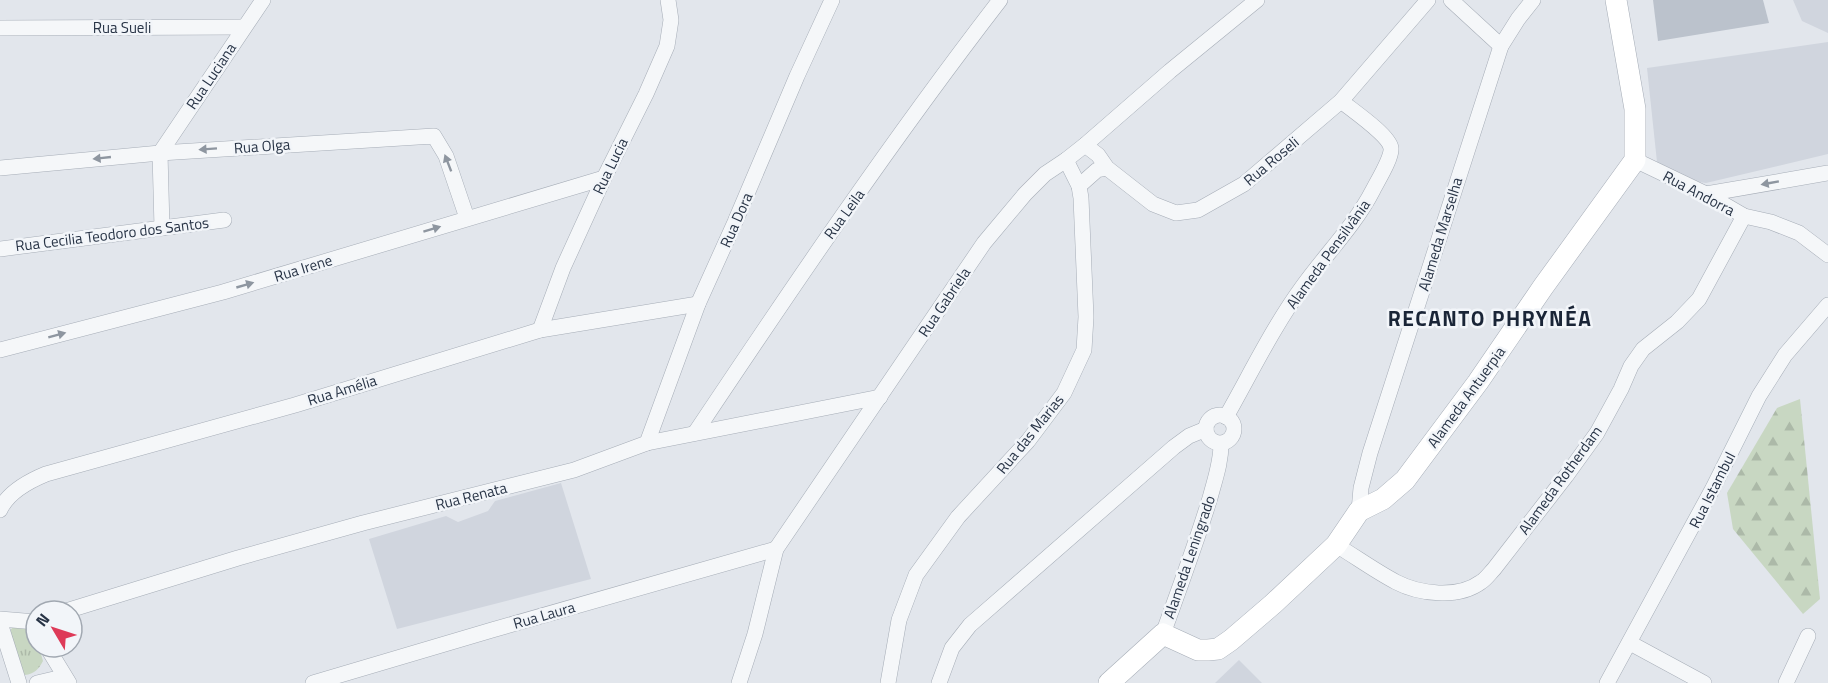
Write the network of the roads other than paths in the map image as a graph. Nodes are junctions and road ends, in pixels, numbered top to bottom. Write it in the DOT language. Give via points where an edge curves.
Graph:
graph roads {
  1 [pos="263,0"];
  2 [pos="668,0"];
  3 [pos="832,0"];
  4 [pos="1000,0"];
  5 [pos="1257,0"];
  6 [pos="1428,0"];
  7 [pos="1451,0"];
  8 [pos="1533,0"];
  9 [pos="1616,0"];
  10 [pos="244,27"];
  11 [pos="0,28"];
  12 [pos="1502,46"];
  13 [pos="1341,101"];
  14 [pos="1085,145"];
  15 [pos="160,153"];
  16 [pos="1066,160"];
  17 [pos="1635,160"];
  18 [pos="0,168"];
  19 [pos="1107,168"];
  20 [pos="1828,173"];
  21 [pos="604,178"];
  22 [pos="1079,186"];
  23 [pos="1706,194"];
  24 [pos="1744,216"];
  25 [pos="467,218"];
  26 [pos="224,220"];
  27 [pos="162,228"];
  28 [pos="0,249"];
  29 [pos="1828,255"];
  30 [pos="698,304"];
  31 [pos="1828,305"];
  32 [pos="540,330"];
  33 [pos="0,350"];
  34 [pos="880,397"];
  35 [pos="1226,417"];
  36 [pos="1206,429"];
  37 [pos="695,433"];
  38 [pos="646,443"];
  39 [pos="1221,444"];
  40 [pos="0,510"];
  41 [pos="1359,511"];
  42 [pos="1336,545"];
  43 [pos="777,549"];
  44 [pos="84,606"];
  45 [pos="0,621"];
  46 [pos="24,622"];
  47 [pos="1163,634"];
  48 [pos="1808,636"];
  49 [pos="1630,643"];
  50 [pos="54,659"];
  51 [pos="68,682"];
  52 [pos="19,683"];
  53 [pos="37,683"];
  54 [pos="313,683"];
  55 [pos="740,683"];
  56 [pos="888,683"];
  57 [pos="939,683"];
  58 [pos="1109,683"];
  59 [pos="1607,683"];
  60 [pos="1704,683"];
  61 [pos="1786,683"];
  1 -- 10 [label="street, Rua Luciana"];
  2 -- 21 [label="street, Rua Lucia" via="671,20 667,46"];
  3 -- 30 [label="street, Rua Dora"];
  4 -- 37 [label="street, Rua Leila" via="784,298"];
  5 -- 14 [label="street, Rua Gabriela"];
  6 -- 13 [label="street, Rua Roseli"];
  7 -- 12 [label="street"];
  8 -- 12 [label="street, Alameda Marselha"];
  9 -- 17 [label="street" via="1635,109"];
  10 -- 11 [label="street, Rua Sueli"];
  10 -- 15 [label="street, Rua Luciana"];
  12 -- 41 [label="street, Alameda Marselha" via="1370,453"];
  13 -- 19 [label="street, Rua Roseli" via="1244,184 1197,210 1176,213 1153,204"];
  13 -- 35 [label="street, Alameda Pensilvânia" via="1382,134 1391,149 1388,159 1367,202 1276,327"];
  14 -- 16 [label="street, Rua Gabriela"];
  14 -- 19 [label="street, Rua Roseli" via="1098,154"];
  15 -- 18 [label="street, Rua Olga, one-way"];
  25 -- 15 [label="street, Rua Olga, one-way" via="446,156 434,136"];
  15 -- 27 [label="street"];
  16 -- 22 [label="street, Rua das Marias"];
  16 -- 34 [label="street, Rua Gabriela" via="1031,187 984,243"];
  17 -- 23 [label="street, Rua Andorra"];
  17 -- 41 [label="street, Alameda Antuerpia" via="1405,480 1383,499"];
  19 -- 22 [label="street" via="1097,170"];
  20 -- 23 [label="street, one-way"];
  21 -- 25 [label="street, Rua Irene"];
  21 -- 32 [label="street, Rua Lucia"];
  22 -- 56 [label="street, Rua das Marias" via="1086,317 1084,350 1064,393 1028,441 958,517 916,575 899,620"];
  23 -- 24 [label="street, Rua Andorra"];
  24 -- 29 [label="street, Rua Andorra" via="1799,233"];
  24 -- 42 [label="street, Alameda Rotherdam" via="1698,299 1637,357 1597,433 1481,582 1448,593 1413,589"];
  33 -- 25 [label="street, Rua Irene, one-way" via="223,292"];
  26 -- 27 [label="street, Rua Cecilia Teodoro dos Santos"];
  27 -- 28 [label="street, Rua Cecilia Teodoro dos Santos"];
  30 -- 32 [label="street, Rua Amélia"];
  30 -- 38 [label="street, Rua Dora"];
  31 -- 49 [label="street, Rua Istambul" via="1785,355 1759,396"];
  32 -- 40 [label="street, Rua Amélia" via="295,405 46,474 19,489 3,502"];
  34 -- 37 [label="street, Rua Renata"];
  34 -- 43 [label="street, Rua Gabriela"];
  35 -- 36 [label="street" via="1214,416"];
  35 -- 39 [label="street" via="1234,426 1233,434"];
  36 -- 39 [label="street" via="1208,437"];
  36 -- 57 [label="street" via="1173,447 970,625 952,648"];
  37 -- 38 [label="street, Rua Renata"];
  38 -- 44 [label="street, Rua Renata" via="574,470 352,526"];
  39 -- 47 [label="street, Alameda Leningrado" via="1218,473"];
  41 -- 42 [label="street, Alameda Antuerpia"];
  42 -- 47 [label="street, Alameda Antuerpia" via="1218,649 1198,650"];
  43 -- 54 [label="street, Rua Laura"];
  43 -- 55 [label="street, Rua Gabriela"];
  45 -- 46 [label="street"];
  45 -- 52 [label="street"];
  47 -- 58 [label="street, Alameda Leningrado"];
  48 -- 61 [label="street"];
  49 -- 59 [label="street, Rua Istambul"];
  49 -- 60 [label="street"];
  50 -- 51 [label="street"];
  51 -- 53 [label="street" via="54,679"];
}
